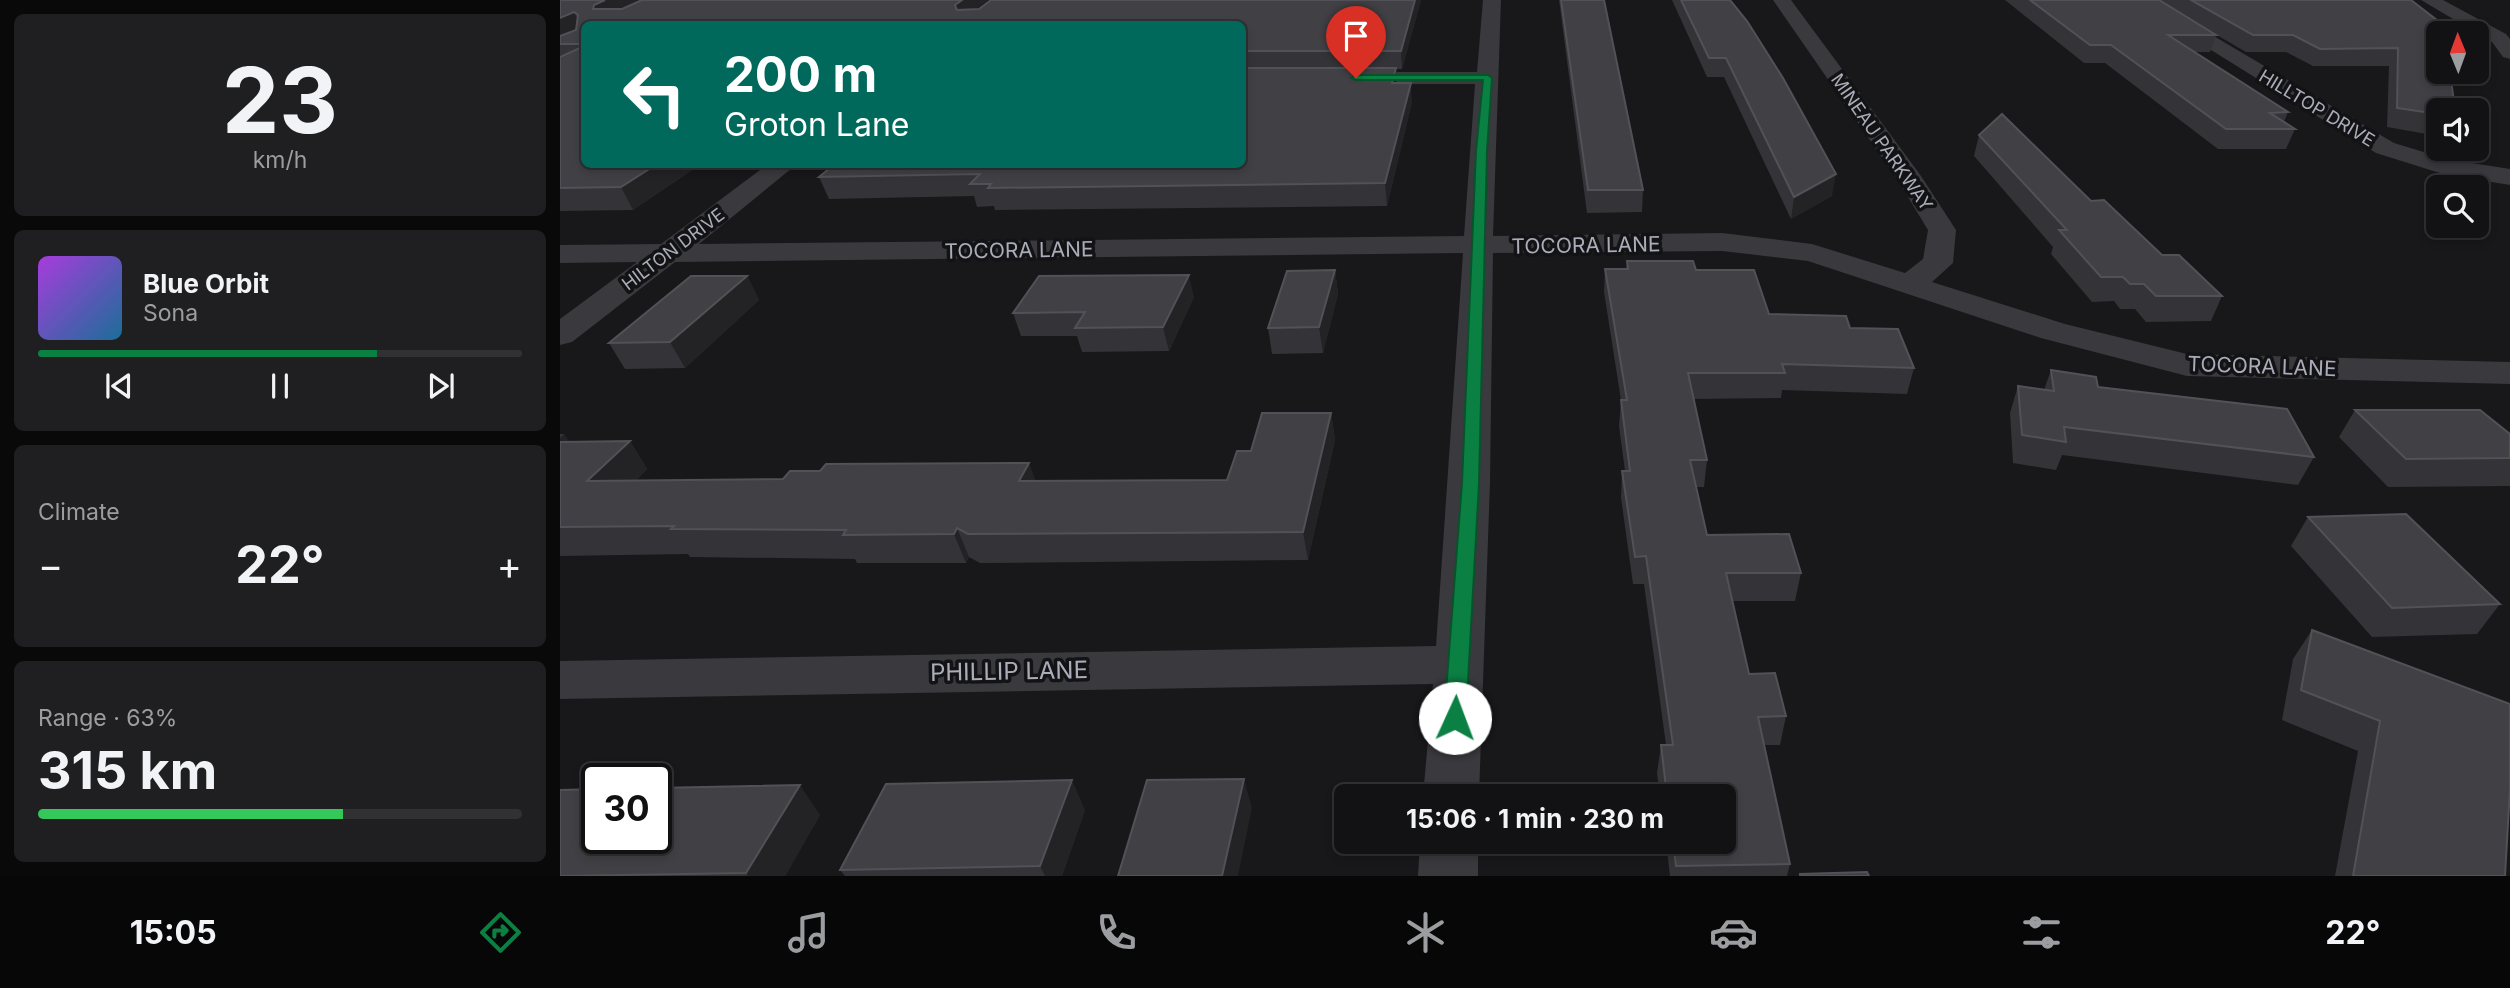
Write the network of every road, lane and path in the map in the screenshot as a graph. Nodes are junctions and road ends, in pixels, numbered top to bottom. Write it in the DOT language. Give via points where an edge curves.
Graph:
graph roads {
  1 [pos="1492,0"];
  2 [pos="1782,0"];
  3 [pos="2140,0"];
  4 [pos="2430,0"];
  5 [pos="2510,53"];
  6 [pos="1246,78"];
  7 [pos="1488,78"];
  8 [pos="780,168"];
  9 [pos="2510,177"];
  10 [pos="1481,246"];
  11 [pos="668,253"];
  12 [pos="560,254"];
  13 [pos="1911,283"];
  14 [pos="560,335"];
  15 [pos="2510,373"];
  16 [pos="1457,665"];
  17 [pos="560,680"];
  18 [pos="1452,784"];
  19 [pos="1449,854"];
  20 [pos="1448,876"];
  1 -- 7 [label="street"];
  2 -- 13 [label="street, MINEAU PARKWAY" via="1942,230 1938,263"];
  3 -- 9 [label="street, HILLTOP DRIVE" via="2385,148 2443,166"];
  4 -- 5 [label="street" via="2499,37"];
  6 -- 7 [label="street"];
  7 -- 10 [label="street"];
  8 -- 11 [label="street, HILTON DRIVE"];
  10 -- 11 [label="street, TOCORA LANE"];
  10 -- 13 [label="street, TOCORA LANE" via="1722,242 1812,253"];
  10 -- 16 [label="street"];
  11 -- 12 [label="street, TOCORA LANE"];
  11 -- 14 [label="street, HILTON DRIVE"];
  13 -- 15 [label="street, TOCORA LANE" via="2053,331 2187,365"];
  16 -- 17 [label="street, PHILLIP LANE"];
  16 -- 18 [label="street"];
  19 -- 20 [label="street"];
}
